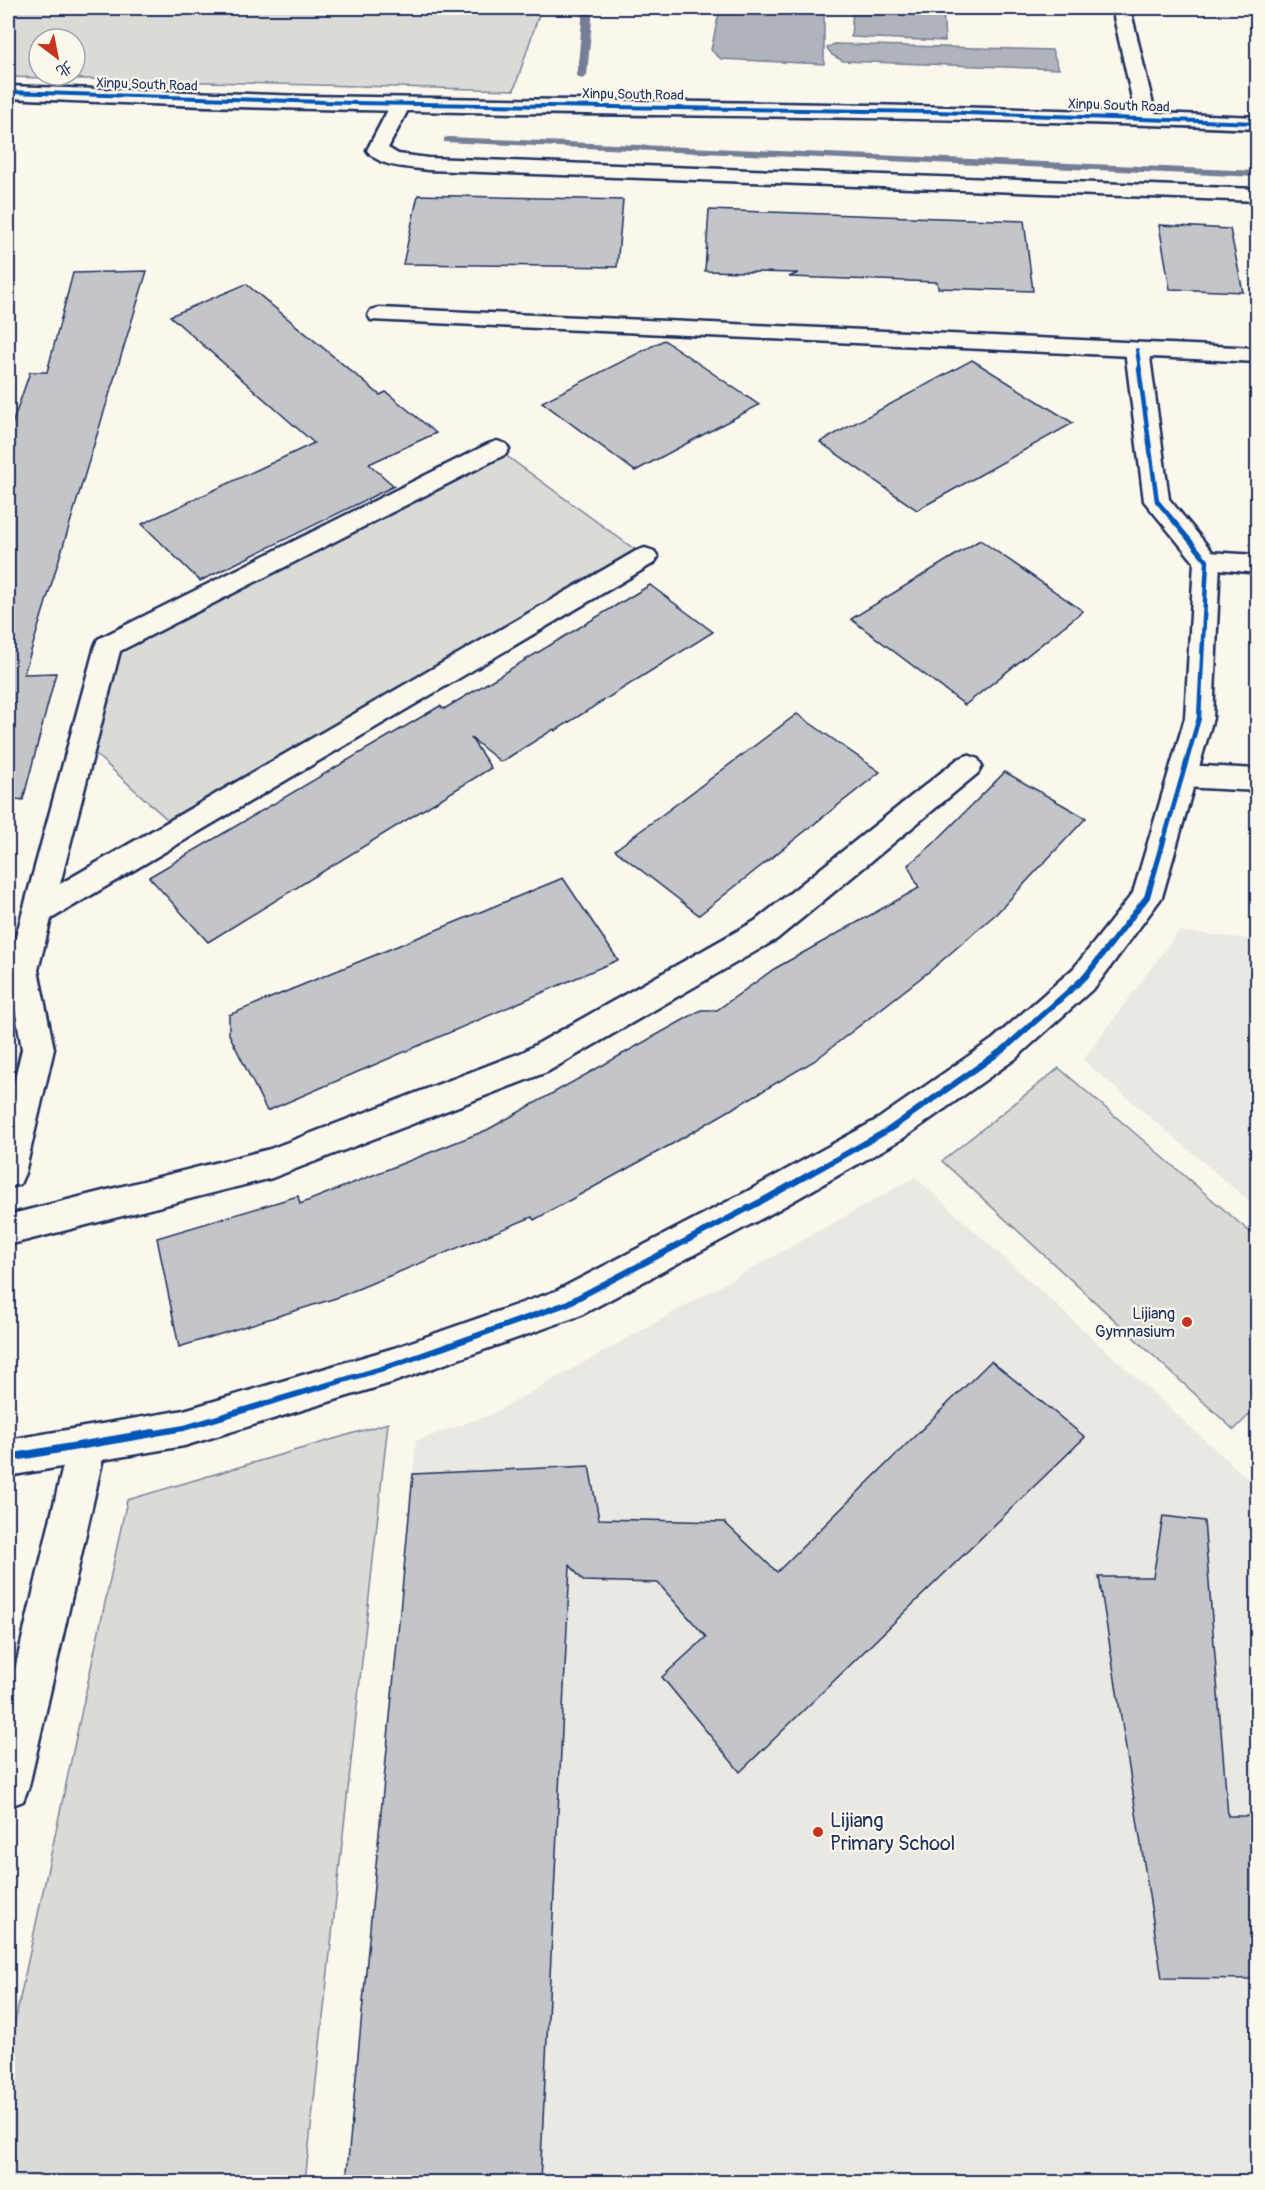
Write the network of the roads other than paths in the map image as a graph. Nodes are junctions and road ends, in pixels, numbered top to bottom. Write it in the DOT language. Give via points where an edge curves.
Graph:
graph roads {
  1 [pos="1121,8"];
  2 [pos="8,92"];
  3 [pos="401,104"];
  4 [pos="1146,117"];
  5 [pos="1257,123"];
  6 [pos="1257,195"];
  7 [pos="379,315"];
  8 [pos="1137,350"];
  9 [pos="1257,355"];
  10 [pos="497,449"];
  11 [pos="645,557"];
  12 [pos="1207,561"];
  13 [pos="1257,564"];
  14 [pos="968,766"];
  15 [pos="1183,776"];
  16 [pos="1257,780"];
  17 [pos="36,914"];
  18 [pos="8,1173"];
  19 [pos="8,1230"];
  20 [pos="87,1445"];
  21 [pos="8,1458"];
  22 [pos="8,1786"];
  1 -- 4 [label="street"];
  2 -- 3 [label="street, Xinpu South Road"];
  3 -- 4 [label="street, Xinpu South Road"];
  3 -- 6 [label="street" via="377,150 393,159 428,164"];
  4 -- 5 [label="street, Xinpu South Road"];
  7 -- 8 [label="street"];
  8 -- 9 [label="street"];
  8 -- 12 [label="street" via="1157,501"];
  10 -- 17 [label="street" via="108,646"];
  11 -- 17 [label="street"];
  12 -- 13 [label="street"];
  12 -- 15 [label="street" via="1199,718"];
  14 -- 19 [label="street" via="766,930 535,1062 272,1163"];
  15 -- 16 [label="street"];
  15 -- 20 [label="street" via="1147,897 1085,977 1004,1049 890,1129 566,1304 394,1365 184,1428"];
  17 -- 18 [label="street" via="21,970 38,1049"];
  20 -- 21 [label="street"];
  20 -- 22 [label="street"];
}
